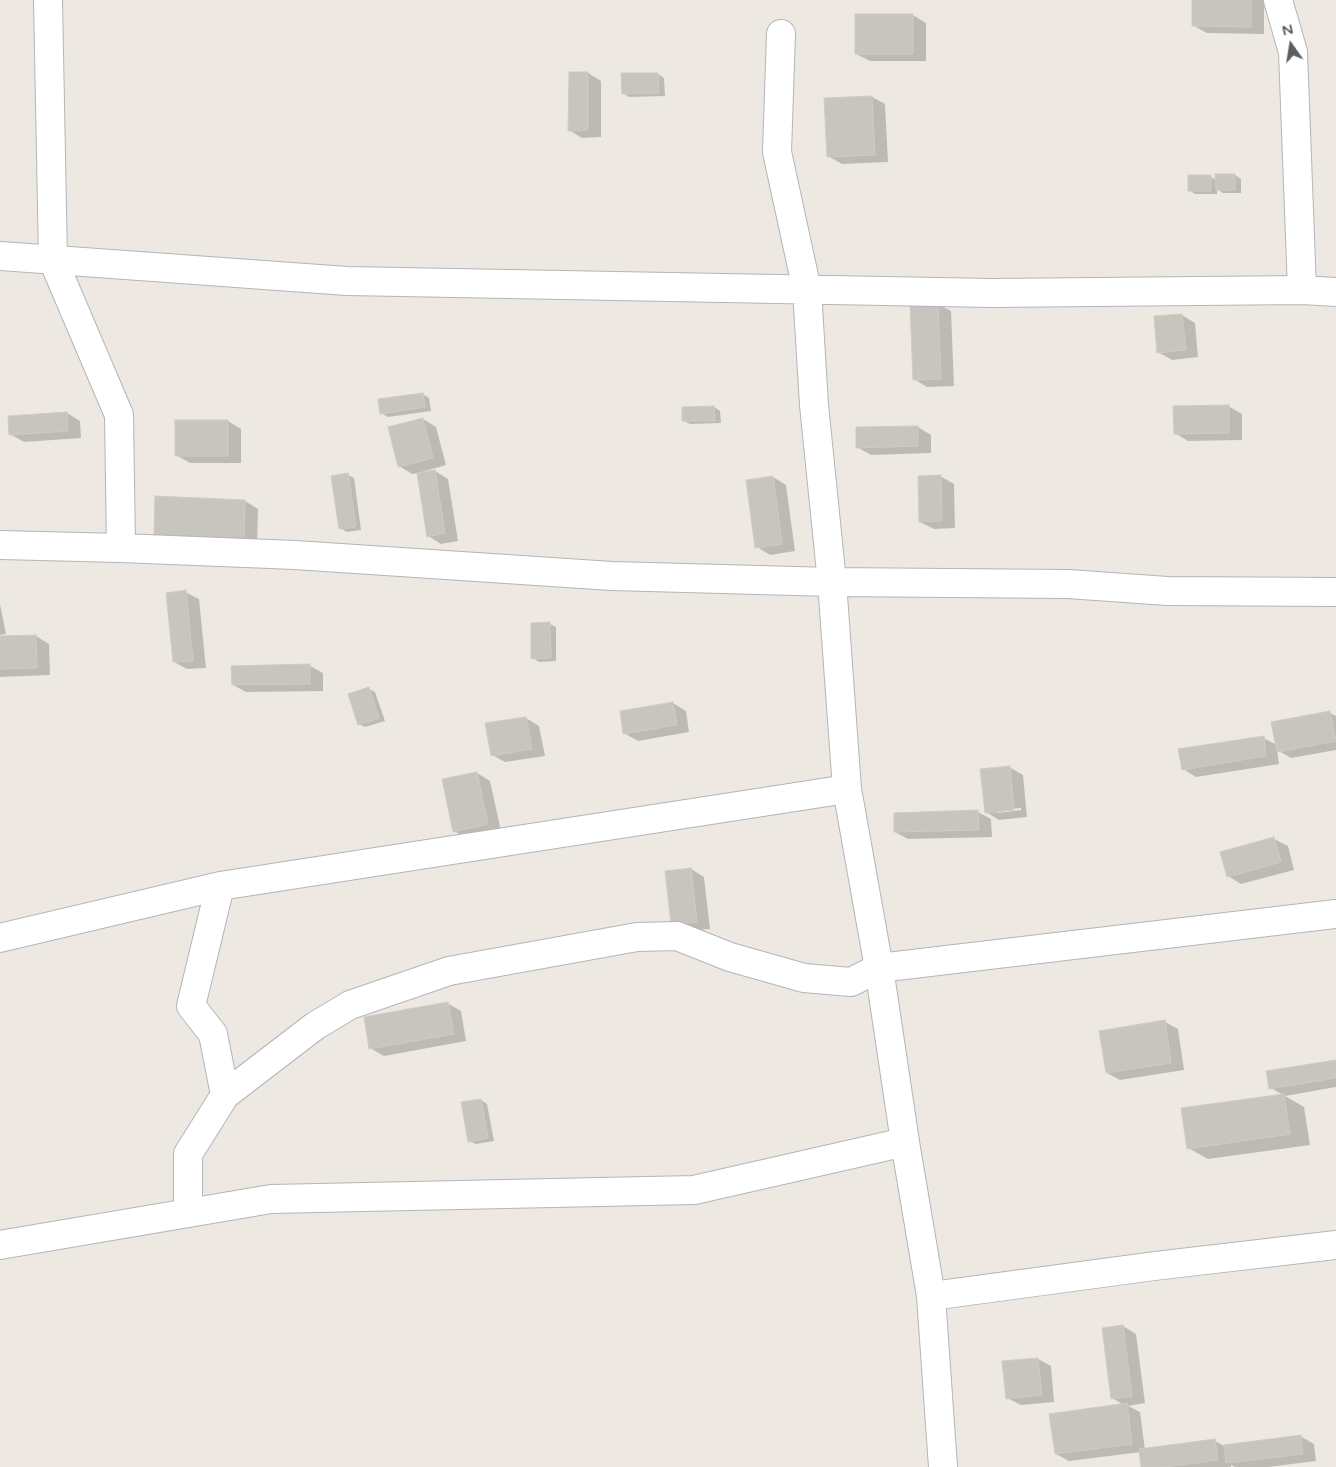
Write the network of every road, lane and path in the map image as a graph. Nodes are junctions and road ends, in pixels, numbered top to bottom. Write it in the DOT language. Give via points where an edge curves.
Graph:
graph roads {
  1 [pos="48,0"];
  2 [pos="1278,0"];
  3 [pos="781,34"];
  4 [pos="0,256"];
  5 [pos="53,260"];
  6 [pos="807,290"];
  7 [pos="1302,290"];
  8 [pos="1336,292"];
  9 [pos="0,545"];
  10 [pos="121,548"];
  11 [pos="832,582"];
  12 [pos="1336,592"];
  13 [pos="847,789"];
  14 [pos="220,886"];
  15 [pos="1336,914"];
  16 [pos="0,938"];
  17 [pos="879,968"];
  18 [pos="225,1095"];
  19 [pos="905,1142"];
  20 [pos="188,1213"];
  21 [pos="0,1245"];
  22 [pos="1336,1245"];
  23 [pos="931,1296"];
  24 [pos="943,1467"];
  1 -- 5 [label="street"];
  2 -- 7 [label="street" via="1293,52"];
  3 -- 6 [label="street" via="777,152"];
  4 -- 5 [label="street"];
  5 -- 6 [label="street" via="347,281"];
  5 -- 10 [label="street" via="119,415"];
  6 -- 7 [label="street" via="992,293"];
  6 -- 11 [label="street" via="814,405"];
  7 -- 8 [label="street"];
  9 -- 10 [label="street"];
  10 -- 11 [label="street" via="295,555 612,576"];
  11 -- 12 [label="street" via="1068,584 1167,591"];
  11 -- 13 [label="street"];
  13 -- 14 [label="street"];
  13 -- 17 [label="street"];
  14 -- 16 [label="street"];
  14 -- 18 [label="street" via="191,1006 213,1034"];
  15 -- 17 [label="street"];
  17 -- 18 [label="street" via="851,982 804,978 730,957 677,936 637,937 449,971 350,1004 315,1026"];
  17 -- 19 [label="street"];
  18 -- 20 [label="street" via="188,1154"];
  19 -- 20 [label="street" via="694,1190 271,1199"];
  19 -- 23 [label="street"];
  20 -- 21 [label="street"];
  22 -- 23 [label="street"];
  23 -- 24 [label="street"];
}
